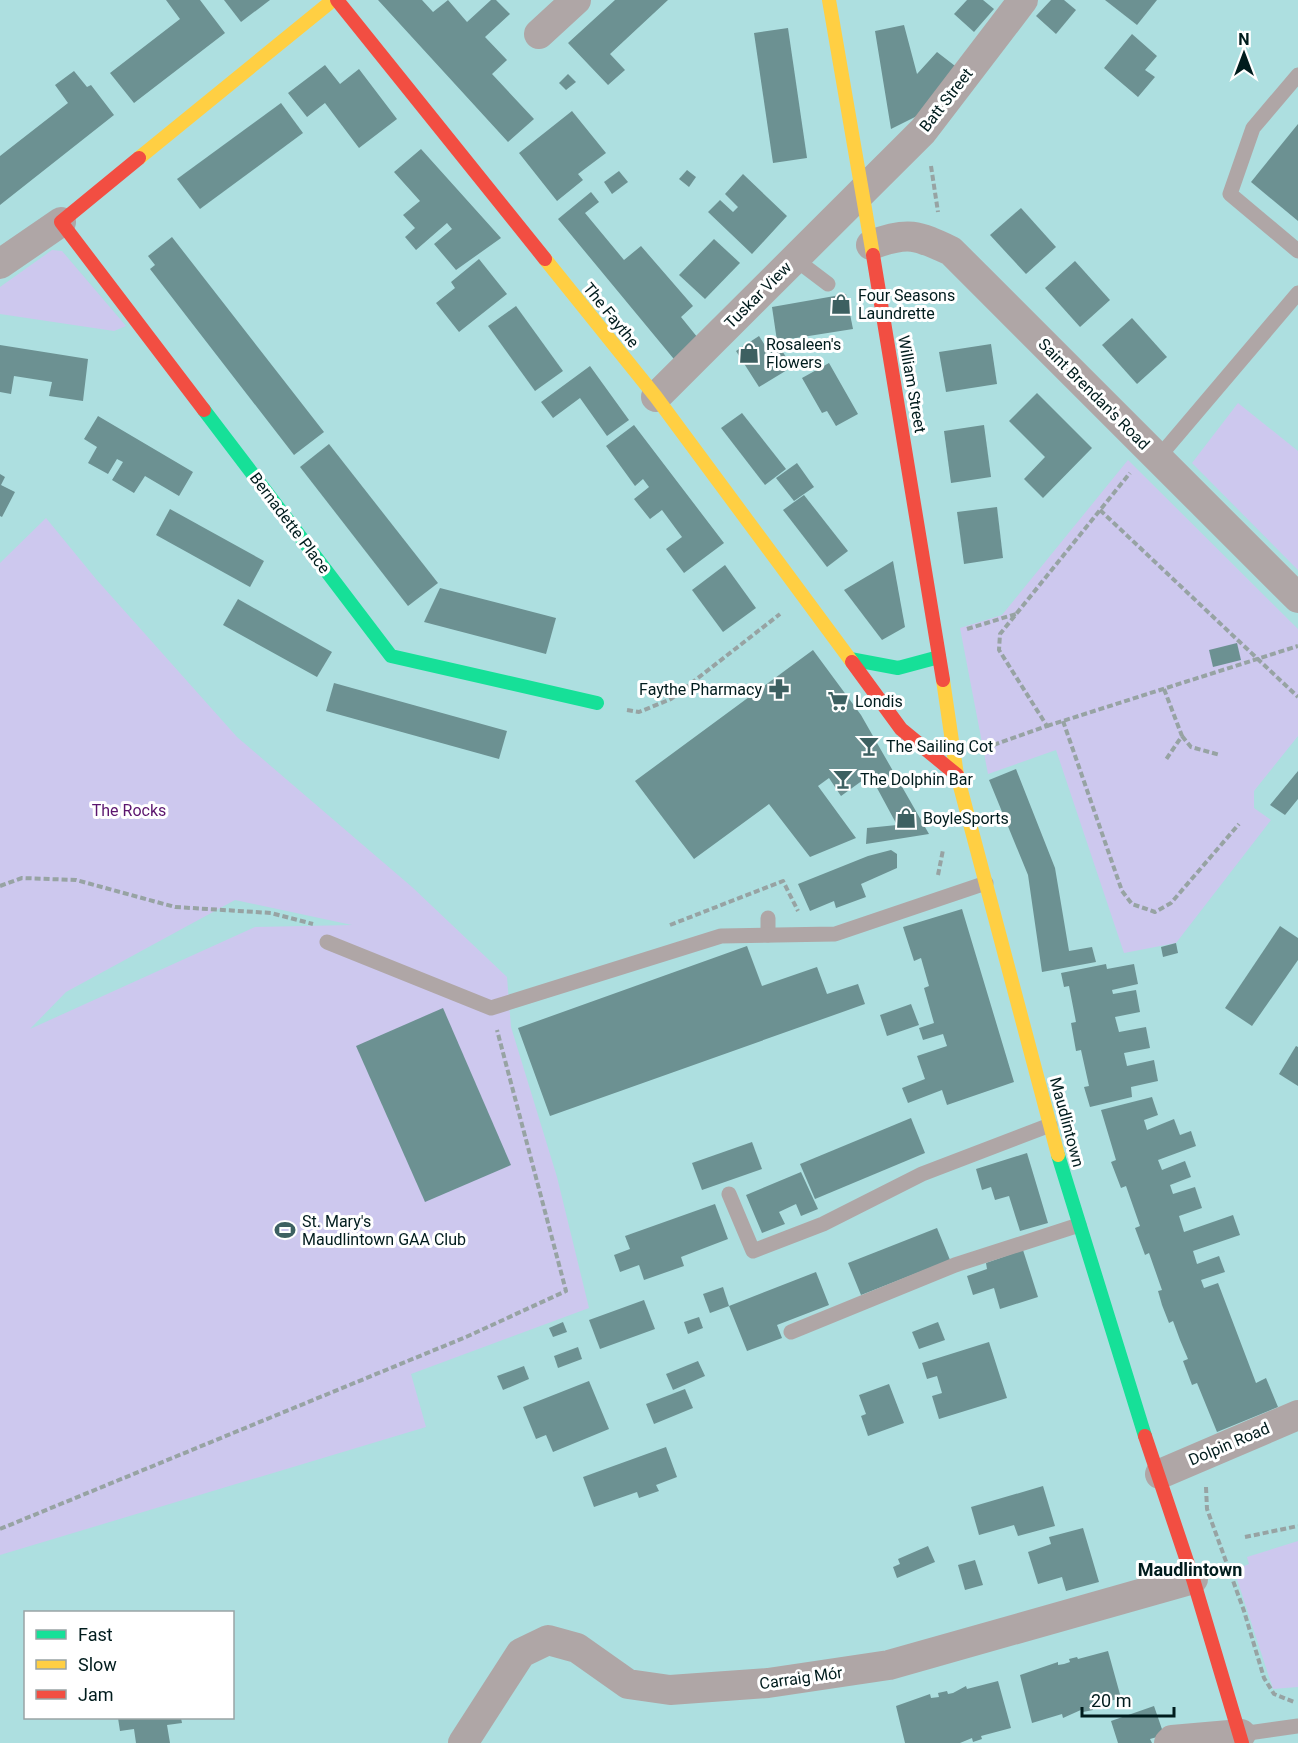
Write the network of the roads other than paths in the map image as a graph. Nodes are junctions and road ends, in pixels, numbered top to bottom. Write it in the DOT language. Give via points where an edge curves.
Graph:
graph roads {
  1 [pos="335,0"];
  2 [pos="576,0"];
  3 [pos="829,0"];
  4 [pos="1023,0"];
  5 [pos="540,34"];
  6 [pos="1298,75"];
  7 [pos="861,193"];
  8 [pos="61,222"];
  9 [pos="871,245"];
  10 [pos="1298,251"];
  11 [pos="795,259"];
  12 [pos="0,264"];
  13 [pos="828,284"];
  14 [pos="1298,293"];
  15 [pos="656,398"];
  16 [pos="1158,458"];
  17 [pos="1298,598"];
  18 [pos="939,657"];
  19 [pos="850,659"];
  20 [pos="597,703"];
  21 [pos="957,775"];
  22 [pos="986,883"];
  23 [pos="768,918"];
  24 [pos="768,935"];
  25 [pos="327,942"];
  26 [pos="1050,1125"];
  27 [pos="729,1194"];
  28 [pos="1079,1225"];
  29 [pos="792,1332"];
  30 [pos="1298,1414"];
  31 [pos="1160,1474"];
  32 [pos="1193,1579"];
  33 [pos="1298,1726"];
  34 [pos="1242,1738"];
  35 [pos="463,1743"];
  36 [pos="1169,1743"];
  1 -- 8 [label="street"];
  1 -- 15 [label="street, The Faythe"];
  2 -- 5 [label="street"];
  3 -- 7 [label="street, William Street"];
  4 -- 7 [label="street, Batt Street" via="923,131"];
  6 -- 10 [label="lane" via="1253,128 1230,194"];
  7 -- 9 [label="street, William Street"];
  7 -- 11 [label="street, Tuskar View"];
  8 -- 12 [label="street"];
  8 -- 20 [label="street, Bernadette Place" via="391,656"];
  9 -- 16 [label="street, Saint Brendan's Road" via="889,238 918,235 951,251"];
  9 -- 18 [label="street, William Street"];
  11 -- 13 [label="lane"];
  11 -- 15 [label="street, Tuskar View"];
  14 -- 16 [label="lane"];
  15 -- 19 [label="street, The Faythe"];
  16 -- 17 [label="street, Saint Brendan's Road"];
  18 -- 19 [label="street" via="898,668"];
  18 -- 21 [label="street, William Street"];
  19 -- 21 [label="street, The Faythe" via="901,729"];
  21 -- 22 [label="street, Maudlintown"];
  22 -- 24 [label="lane" via="835,934"];
  22 -- 26 [label="street, Maudlintown"];
  23 -- 24 [label="lane"];
  24 -- 25 [label="lane" via="720,936 491,1008"];
  26 -- 27 [label="lane" via="922,1174 823,1224 753,1251"];
  26 -- 28 [label="street, Maudlintown"];
  28 -- 29 [label="lane" via="956,1265"];
  28 -- 31 [label="street, Maudlintown"];
  30 -- 31 [label="street, Dolpin Road"];
  31 -- 32 [label="street, Maudlintown"];
  32 -- 34 [label="street, Maudlintown"];
  32 -- 35 [label="street, Carraig Mór" via="889,1665 768,1683 670,1690 627,1684 577,1648 548,1640 521,1653"];
  33 -- 34 [label="lane"];
  34 -- 36 [label="street"];
}
